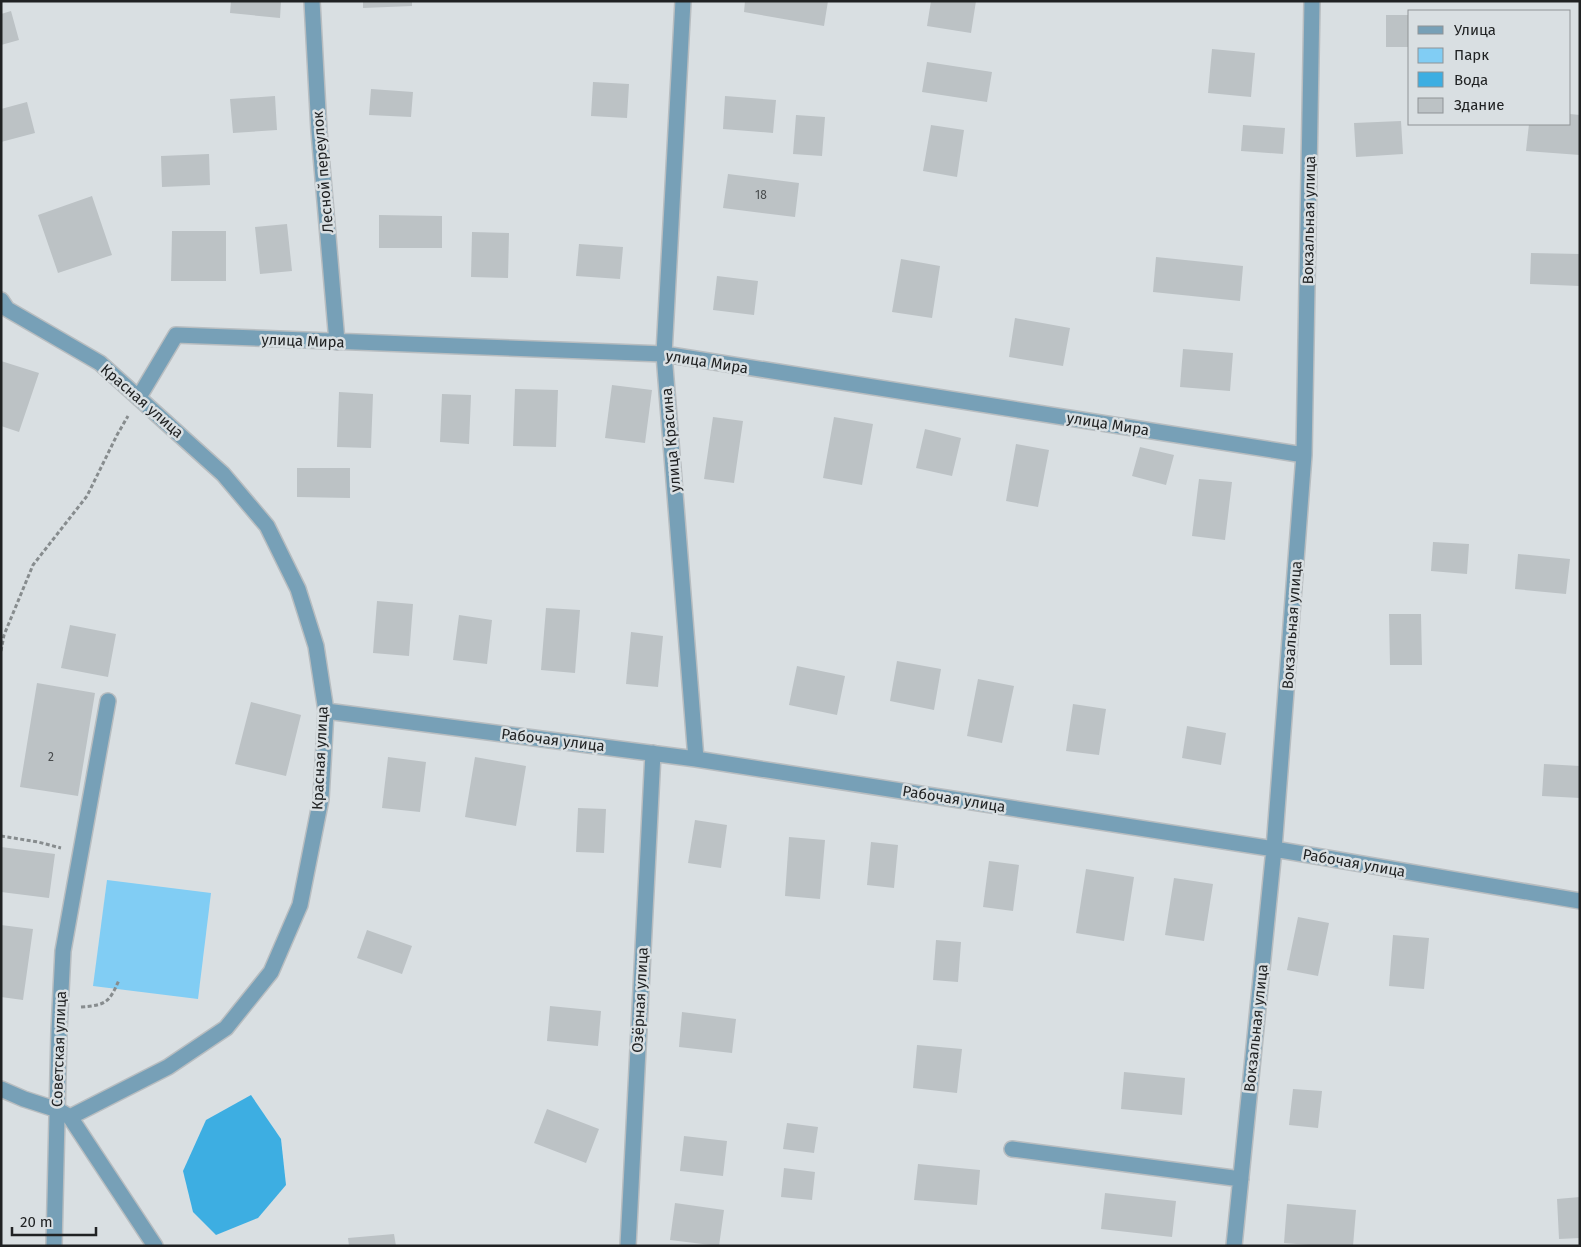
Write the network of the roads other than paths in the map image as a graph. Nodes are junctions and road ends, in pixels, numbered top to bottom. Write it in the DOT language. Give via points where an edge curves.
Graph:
graph roads {
  1 [pos="312,1"];
  2 [pos="683,1"];
  3 [pos="1312,1"];
  4 [pos="3,307"];
  5 [pos="337,342"];
  6 [pos="664,354"];
  7 [pos="139,397"];
  8 [pos="1304,455"];
  9 [pos="108,702"];
  10 [pos="326,711"];
  11 [pos="653,753"];
  12 [pos="696,759"];
  13 [pos="1274,849"];
  14 [pos="1580,901"];
  15 [pos="1,1089"];
  16 [pos="62,1108"];
  17 [pos="1012,1149"];
  18 [pos="1241,1179"];
  19 [pos="54,1246"];
  20 [pos="155,1246"];
  21 [pos="628,1246"];
  22 [pos="1234,1246"];
  1 -- 5 [label="street, Лесной переулок" via="319,131"];
  2 -- 6 [label="street, улица Красина"];
  3 -- 8 [label="street, Вокзальная улица"];
  4 -- 7 [label="street, Красная улица" via="100,363"];
  5 -- 6 [label="street, улица Мира"];
  5 -- 7 [label="street, улица Мира" via="176,335"];
  6 -- 8 [label="street, улица Мира"];
  6 -- 12 [label="street, улица Красина"];
  7 -- 10 [label="street, Красная улица" via="223,474 267,526 298,589 316,646"];
  8 -- 13 [label="street, Вокзальная улица"];
  9 -- 16 [label="street, Советская улица" via="63,951 60,1006"];
  10 -- 11 [label="street, Рабочая улица"];
  10 -- 16 [label="street, Красная улица" via="321,799 300,906 271,972 226,1028 168,1067"];
  11 -- 12 [label="street, Рабочая улица"];
  11 -- 21 [label="street, Озёрная улица"];
  12 -- 13 [label="street, Рабочая улица"];
  13 -- 14 [label="street, Рабочая улица"];
  13 -- 18 [label="street, Вокзальная улица"];
  15 -- 16 [label="street" via="24,1099"];
  16 -- 19 [label="street, Советская улица"];
  16 -- 20 [label="street"];
  17 -- 18 [label="street"];
  18 -- 22 [label="street, Вокзальная улица"];
}
